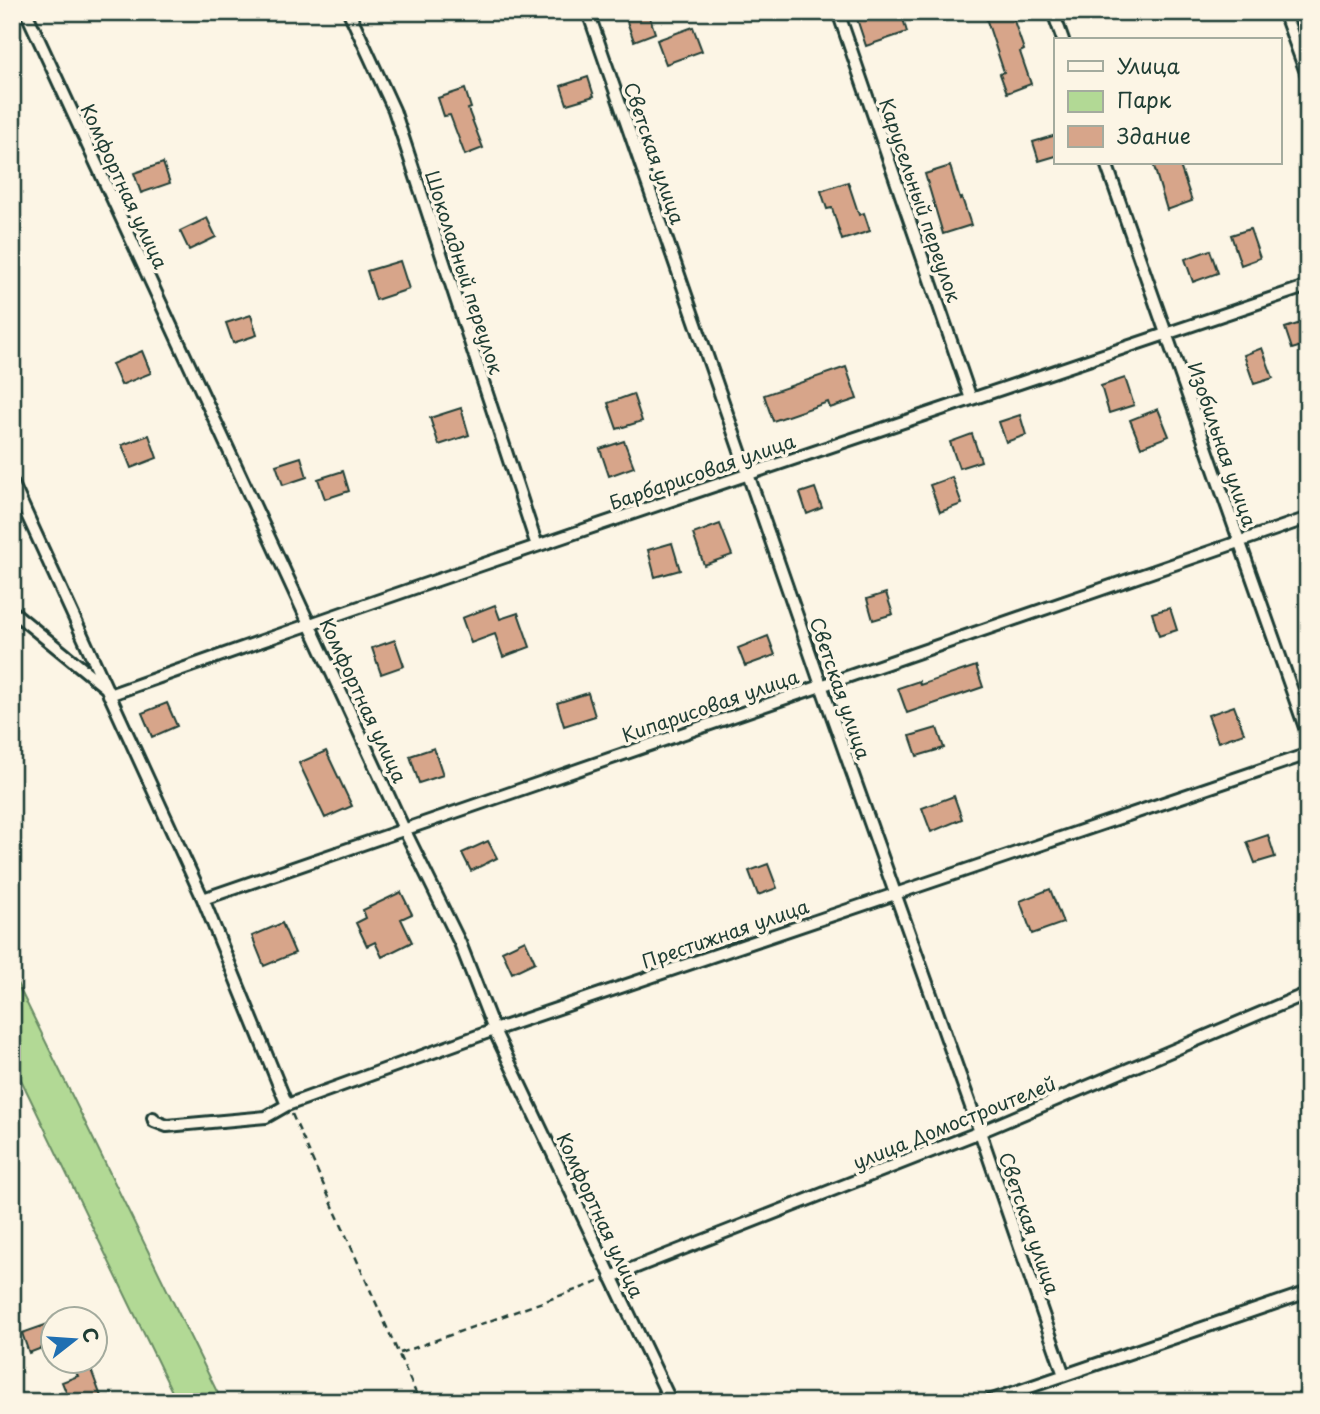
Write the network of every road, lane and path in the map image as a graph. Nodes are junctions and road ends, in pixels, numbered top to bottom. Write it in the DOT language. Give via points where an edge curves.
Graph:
graph roads {
  1 [pos="26,12"];
  2 [pos="349,12"];
  3 [pos="588,12"];
  4 [pos="838,12"];
  5 [pos="1054,12"];
  6 [pos="1284,12"];
  7 [pos="1062,38"];
  8 [pos="1308,78"];
  9 [pos="1106,164"];
  10 [pos="1308,286"];
  11 [pos="1166,334"];
  12 [pos="971,399"];
  13 [pos="748,474"];
  14 [pos="12,482"];
  15 [pos="1308,517"];
  16 [pos="1238,541"];
  17 [pos="537,546"];
  18 [pos="12,611"];
  19 [pos="309,624"];
  20 [pos="821,685"];
  21 [pos="108,692"];
  22 [pos="1308,736"];
  23 [pos="1308,754"];
  24 [pos="404,829"];
  25 [pos="895,893"];
  26 [pos="203,898"];
  27 [pos="1308,993"];
  28 [pos="494,1030"];
  29 [pos="287,1105"];
  30 [pos="153,1118"];
  31 [pos="980,1132"];
  32 [pos="611,1277"];
  33 [pos="1308,1292"];
  34 [pos="398,1354"];
  35 [pos="1064,1375"];
  36 [pos="420,1402"];
  37 [pos="671,1402"];
  38 [pos="986,1402"];
  1 -- 19 [label="street, Комфортная улица"];
  2 -- 17 [label="street, Шоколадный переулок" via="394,110"];
  3 -- 13 [label="street, Светская улица"];
  4 -- 12 [label="street, Карусельный переулок"];
  5 -- 7 [label="street"];
  6 -- 8 [label="street"];
  9 -- 11 [label="street, Изобильная улица"];
  10 -- 11 [label="street, Барбарисовая улица"];
  11 -- 12 [label="street, Барбарисовая улица"];
  11 -- 16 [label="street, Изобильная улица"];
  12 -- 13 [label="street, Барбарисовая улица"];
  13 -- 17 [label="street, Барбарисовая улица"];
  13 -- 20 [label="street, Светская улица"];
  14 -- 21 [label="street"];
  15 -- 16 [label="street, Кипарисовая улица"];
  16 -- 20 [label="street, Кипарисовая улица"];
  16 -- 22 [label="street, Изобильная улица"];
  17 -- 19 [label="street, Барбарисовая улица"];
  18 -- 21 [label="street"];
  19 -- 21 [label="street, Барбарисовая улица"];
  19 -- 24 [label="street, Комфортная улица"];
  20 -- 24 [label="street, Кипарисовая улица"];
  20 -- 25 [label="street, Светская улица"];
  21 -- 26 [label="street"];
  23 -- 25 [label="street, Престижная улица"];
  24 -- 26 [label="street, Кипарисовая улица"];
  24 -- 28 [label="street, Комфортная улица" via="460,943"];
  25 -- 28 [label="street, Престижная улица"];
  25 -- 31 [label="street, Светская улица"];
  26 -- 29 [label="street"];
  27 -- 31 [label="street, улица Домостроителей"];
  28 -- 29 [label="street, Престижная улица"];
  28 -- 32 [label="street, Комфортная улица"];
  29 -- 30 [label="street, Престижная улица" via="266,1117 167,1126"];
  29 -- 34 [label="path"];
  31 -- 32 [label="street, улица Домостроителей"];
  31 -- 35 [label="street, Светская улица"];
  32 -- 34 [label="path"];
  32 -- 37 [label="street, Комфортная улица"];
  33 -- 35 [label="street"];
  34 -- 36 [label="path"];
  35 -- 38 [label="street"];
}
